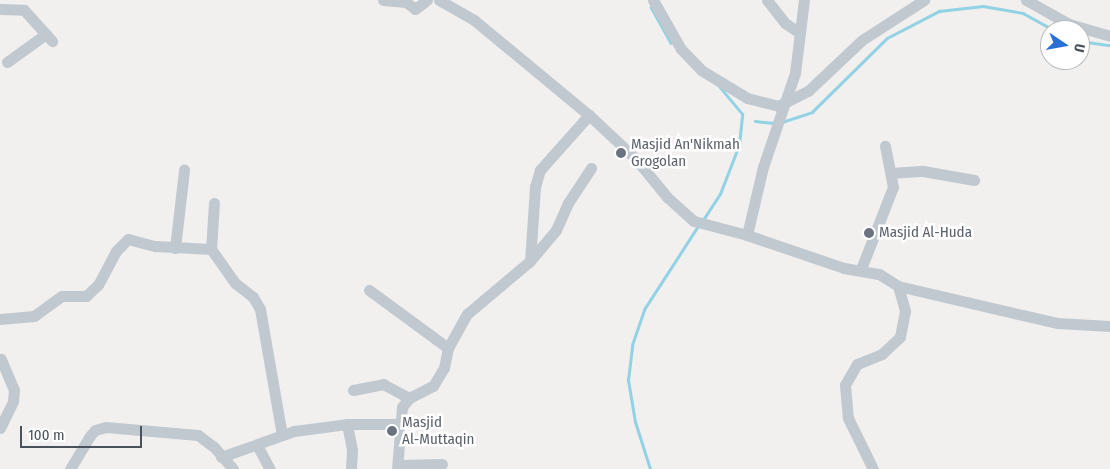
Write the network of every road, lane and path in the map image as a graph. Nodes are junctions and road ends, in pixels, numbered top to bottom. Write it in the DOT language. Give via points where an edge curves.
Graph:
graph roads {
  1 [pos="383,0"];
  2 [pos="427,0"];
  3 [pos="439,0"];
  4 [pos="653,0"];
  5 [pos="767,0"];
  6 [pos="804,0"];
  7 [pos="900,0"];
  8 [pos="924,0"];
  9 [pos="1026,0"];
  10 [pos="0,10"];
  11 [pos="902,12"];
  12 [pos="800,33"];
  13 [pos="1110,36"];
  14 [pos="7,62"];
  15 [pos="781,108"];
  16 [pos="588,115"];
  17 [pos="885,146"];
  18 [pos="591,168"];
  19 [pos="184,170"];
  20 [pos="891,173"];
  21 [pos="974,180"];
  22 [pos="214,203"];
  23 [pos="747,234"];
  24 [pos="175,248"];
  25 [pos="211,249"];
  26 [pos="530,261"];
  27 [pos="861,270"];
  28 [pos="898,286"];
  29 [pos="369,290"];
  30 [pos="0,319"];
  31 [pos="1110,326"];
  32 [pos="448,348"];
  33 [pos="1,359"];
  34 [pos="354,390"];
  35 [pos="409,398"];
  36 [pos="347,424"];
  37 [pos="399,424"];
  38 [pos="0,428"];
  39 [pos="282,435"];
  40 [pos="258,444"];
  41 [pos="221,457"];
  42 [pos="442,464"];
  43 [pos="398,467"];
  44 [pos="70,469"];
  45 [pos="233,469"];
  46 [pos="270,469"];
  47 [pos="350,469"];
  48 [pos="873,469"];
  1 -- 2 [label="street" via="406,2 415,9"];
  3 -- 16 [label="street" via="474,20"];
  4 -- 15 [label="street" via="681,49 701,70 747,98"];
  5 -- 12 [label="street" via="786,24"];
  6 -- 12 [label="street"];
  7 -- 11 [label="street"];
  8 -- 11 [label="street"];
  9 -- 13 [label="street" via="1069,24"];
  10 -- 14 [label="street" via="24,10 49,38"];
  11 -- 15 [label="street" via="862,40 808,90"];
  12 -- 15 [label="street" via="795,73"];
  15 -- 23 [label="street"];
  16 -- 23 [label="street" via="636,159 667,197 694,221"];
  16 -- 26 [label="street" via="540,170 535,187"];
  17 -- 20 [label="street"];
  18 -- 26 [label="street" via="568,203 556,230"];
  19 -- 24 [label="street"];
  20 -- 21 [label="street" via="923,171"];
  20 -- 27 [label="street" via="893,187 890,200"];
  22 -- 25 [label="street"];
  23 -- 27 [label="street" via="844,268"];
  24 -- 25 [label="street"];
  24 -- 30 [label="street" via="128,239 116,252 98,285 86,296 62,296 34,316"];
  25 -- 39 [label="street" via="235,283 253,297 260,309"];
  26 -- 32 [label="street" via="467,314"];
  27 -- 28 [label="street" via="890,278"];
  28 -- 31 [label="street" via="1057,323"];
  28 -- 48 [label="street" via="905,311 900,337 882,354 857,364 845,385 848,418"];
  29 -- 32 [label="street"];
  32 -- 35 [label="street" via="444,368 434,386"];
  33 -- 38 [label="street" via="14,390 13,401"];
  34 -- 35 [label="street" via="384,384"];
  35 -- 37 [label="street" via="402,407"];
  36 -- 37 [label="street"];
  36 -- 39 [label="street"];
  36 -- 47 [label="street" via="352,450"];
  37 -- 43 [label="street"];
  39 -- 40 [label="street"];
  40 -- 41 [label="street"];
  40 -- 46 [label="street"];
  41 -- 44 [label="street" via="198,435 106,427 96,430 90,437"];
  41 -- 45 [label="street"];
  42 -- 43 [label="street"];
}
